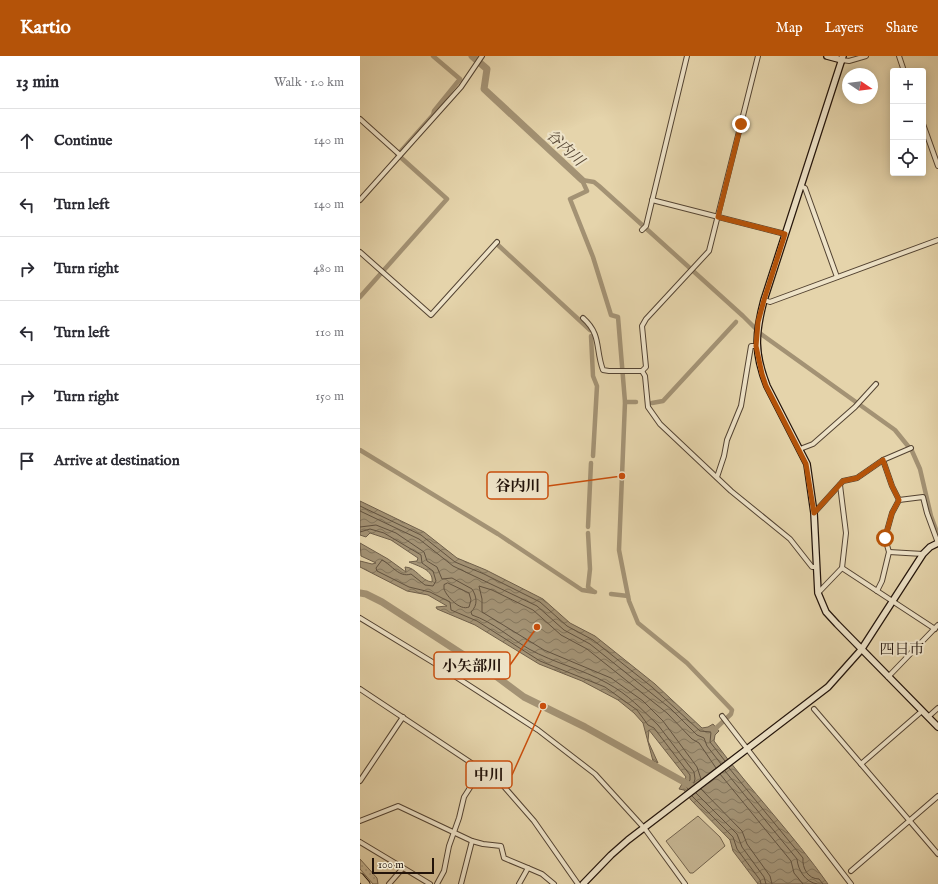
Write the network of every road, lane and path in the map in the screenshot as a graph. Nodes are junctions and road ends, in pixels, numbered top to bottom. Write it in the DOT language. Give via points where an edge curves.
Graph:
graph roads {
  1 [pos="482,56"];
  2 [pos="687,56"];
  3 [pos="758,56"];
  4 [pos="827,56"];
  5 [pos="866,56"];
  6 [pos="899,56"];
  7 [pos="843,58"];
  8 [pos="903,68"];
  9 [pos="360,119"];
  10 [pos="926,132"];
  11 [pos="400,155"];
  12 [pos="938,166"];
  13 [pos="801,186"];
  14 [pos="360,200"];
  15 [pos="652,200"];
  16 [pos="718,217"];
  17 [pos="642,230"];
  18 [pos="785,234"];
  19 [pos="938,240"];
  20 [pos="497,242"];
  21 [pos="360,252"];
  22 [pos="837,276"];
  23 [pos="764,300"];
  24 [pos="583,318"];
  25 [pos="756,346"];
  26 [pos="640,371"];
  27 [pos="876,384"];
  28 [pos="911,448"];
  29 [pos="800,449"];
  30 [pos="883,460"];
  31 [pos="718,478"];
  32 [pos="840,484"];
  33 [pos="899,500"];
  34 [pos="814,513"];
  35 [pos="938,543"];
  36 [pos="889,552"];
  37 [pos="923,554"];
  38 [pos="815,567"];
  39 [pos="842,568"];
  40 [pos="877,591"];
  41 [pos="818,593"];
  42 [pos="894,601"];
  43 [pos="360,618"];
  44 [pos="938,625"];
  45 [pos="935,629"];
  46 [pos="861,650"];
  47 [pos="888,677"];
  48 [pos="360,689"];
  49 [pos="938,708"];
  50 [pos="814,709"];
  51 [pos="922,711"];
  52 [pos="722,716"];
  53 [pos="403,717"];
  54 [pos="928,717"];
  55 [pos="938,727"];
  56 [pos="746,751"];
  57 [pos="861,764"];
  58 [pos="482,769"];
  59 [pos="360,781"];
  60 [pos="938,796"];
  61 [pos="910,820"];
  62 [pos="360,821"];
  63 [pos="646,828"];
  64 [pos="453,832"];
  65 [pos="472,840"];
  66 [pos="360,842"];
  67 [pos="938,854"];
  68 [pos="403,868"];
  69 [pos="528,868"];
  70 [pos="851,871"];
  71 [pos="360,877"];
  72 [pos="366,884"];
  73 [pos="389,884"];
  74 [pos="430,884"];
  75 [pos="437,884"];
  76 [pos="461,884"];
  77 [pos="519,884"];
  78 [pos="554,884"];
  79 [pos="578,884"];
  80 [pos="583,884"];
  81 [pos="685,884"];
  82 [pos="851,884"];
  1 -- 11 [label="street" via="469,75"];
  2 -- 15 [label="street"];
  3 -- 16 [label="street"];
  4 -- 7 [label="street"];
  5 -- 7 [label="street" via="849,61"];
  6 -- 8 [label="street"];
  7 -- 13 [label="street"];
  9 -- 11 [label="street"];
  10 -- 12 [label="street"];
  11 -- 14 [label="street"];
  13 -- 18 [label="street"];
  13 -- 22 [label="street" via="805,188"];
  15 -- 16 [label="street"];
  15 -- 17 [label="street" via="646,226"];
  16 -- 18 [label="street"];
  16 -- 26 [label="street" via="710,251 642,326 646,367"];
  18 -- 23 [label="street"];
  19 -- 22 [label="street"];
  20 -- 21 [label="street" via="431,315"];
  22 -- 23 [label="street" via="770,302"];
  23 -- 25 [label="street" via="758,322"];
  24 -- 26 [label="street" via="594,330 600,347 603,370"];
  25 -- 29 [label="street" via="766,386"];
  25 -- 31 [label="street" via="750,346 741,406 727,440"];
  26 -- 31 [label="street" via="646,376 648,407 660,424"];
  27 -- 29 [label="street" via="859,403 813,444"];
  28 -- 30 [label="street"];
  29 -- 34 [label="street" via="809,476"];
  30 -- 32 [label="street" via="857,478"];
  30 -- 33 [label="street"];
  31 -- 38 [label="street" via="790,539 812,567"];
  32 -- 34 [label="street"];
  32 -- 39 [label="street" via="846,533"];
  33 -- 35 [label="street" via="923,497"];
  33 -- 36 [label="street" via="892,513 885,538"];
  34 -- 38 [label="street"];
  35 -- 37 [label="street"];
  36 -- 37 [label="street"];
  36 -- 40 [label="street"];
  37 -- 42 [label="street"];
  38 -- 41 [label="street"];
  39 -- 40 [label="street"];
  39 -- 41 [label="street"];
  40 -- 42 [label="street"];
  41 -- 46 [label="street" via="826,612"];
  42 -- 45 [label="street"];
  42 -- 46 [label="street"];
  43 -- 63 [label="street" via="538,730 595,774"];
  44 -- 45 [label="street"];
  45 -- 47 [label="street"];
  46 -- 47 [label="street"];
  46 -- 56 [label="street" via="828,687"];
  47 -- 51 [label="street"];
  48 -- 53 [label="street"];
  49 -- 54 [label="street"];
  50 -- 57 [label="street"];
  51 -- 54 [label="street"];
  51 -- 57 [label="street"];
  52 -- 56 [label="street"];
  53 -- 58 [label="street"];
  53 -- 59 [label="street"];
  54 -- 55 [label="street"];
  56 -- 63 [label="street"];
  56 -- 82 [label="street"];
  57 -- 61 [label="street"];
  58 -- 64 [label="street" via="464,797"];
  58 -- 79 [label="street" via="500,782 534,821"];
  60 -- 61 [label="street"];
  61 -- 67 [label="street"];
  61 -- 70 [label="street"];
  62 -- 64 [label="street" via="398,806"];
  63 -- 80 [label="street" via="611,855"];
  63 -- 81 [label="street"];
  64 -- 65 [label="street"];
  64 -- 75 [label="street" via="444,871"];
  65 -- 69 [label="street" via="501,846 504,858"];
  65 -- 76 [label="street"];
  66 -- 68 [label="street"];
  68 -- 73 [label="street"];
  68 -- 74 [label="street"];
  69 -- 77 [label="street"];
  69 -- 78 [label="street" via="542,874"];
  71 -- 72 [label="highway"];
}
